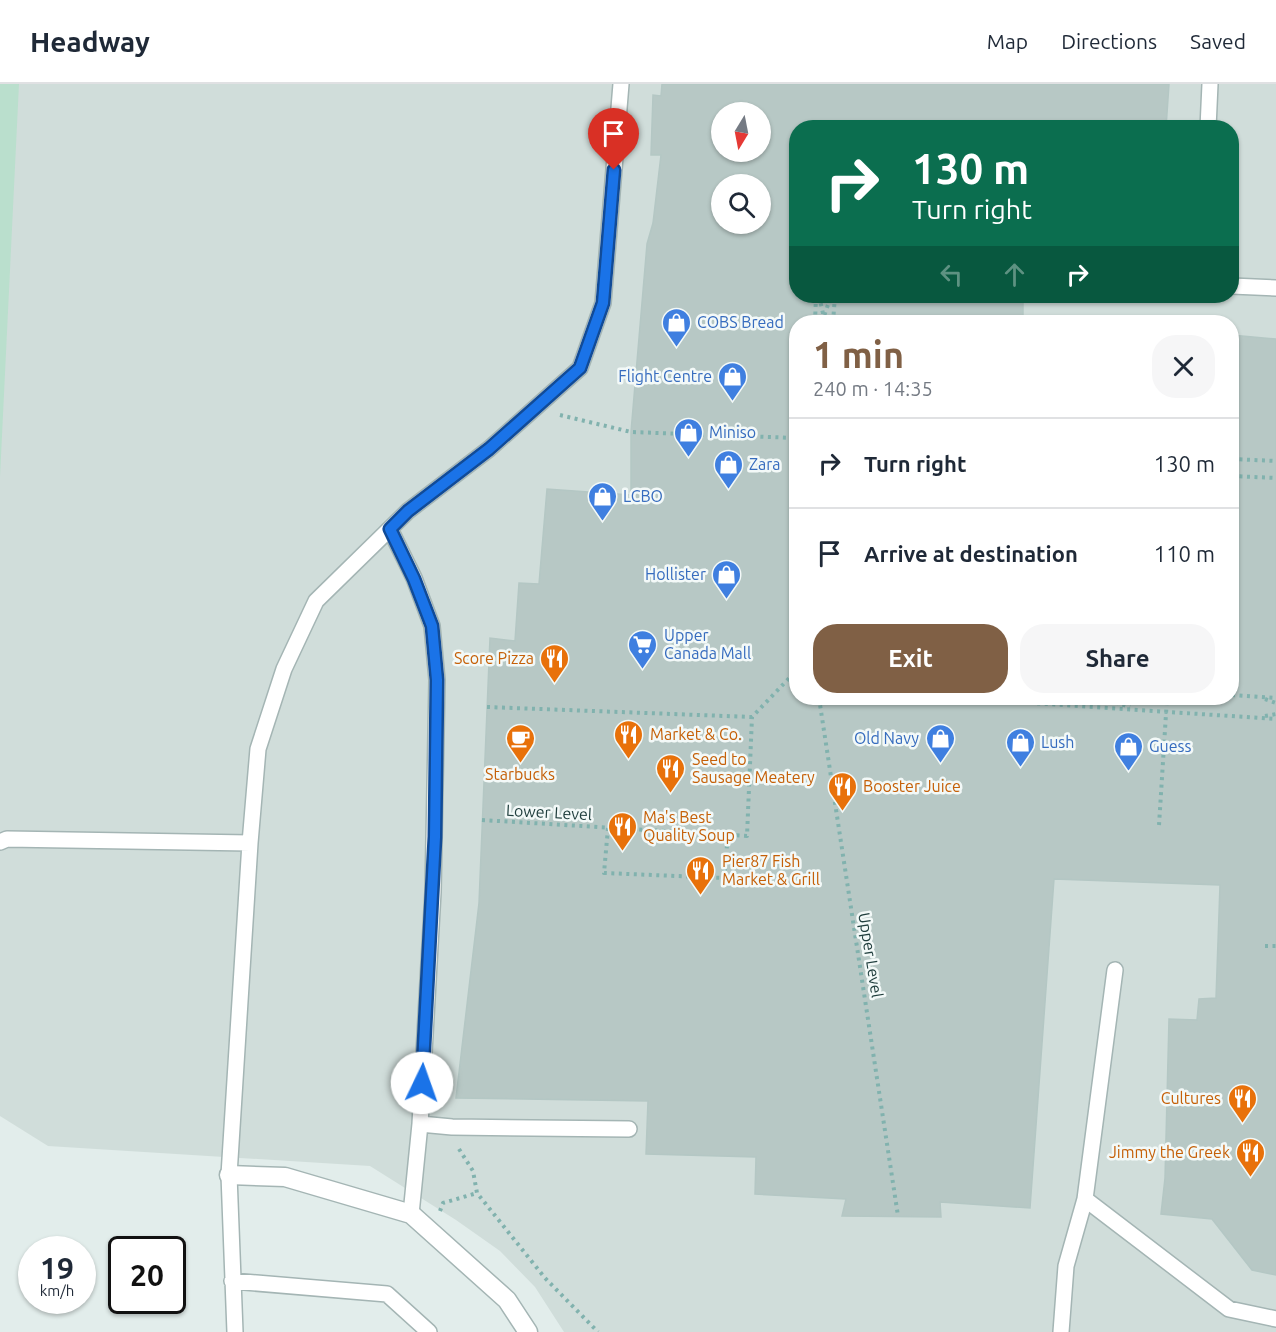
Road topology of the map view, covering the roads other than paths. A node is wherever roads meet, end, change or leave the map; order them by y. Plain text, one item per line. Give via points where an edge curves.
1 (621, 84) edge
2 (1210, 84) edge
3 (1208, 120) edge
4 (1239, 286) edge
5 (1276, 288) edge
6 (390, 529) junction
7 (2, 838) edge
8 (250, 843) junction
9 (1115, 970) dead end
10 (420, 1124) junction
11 (629, 1129) dead end
12 (229, 1175) junction
13 (1085, 1199) junction
14 (411, 1214) junction
15 (232, 1281) junction
16 (1276, 1319) edge
17 (235, 1332) edge
18 (429, 1332) edge
19 (528, 1332) edge
20 (1061, 1332) edge

1 - 6 lane via 603,303 580,368
2 - 3 lane
4 - 5 lane
6 - 8 lane via 316,601 284,669 258,749
6 - 10 lane via 432,626 437,680 435,830
7 - 8 lane
8 - 12 lane
9 - 13 lane
10 - 11 lane
10 - 14 lane
12 - 14 street via 285,1177
12 - 15 lane
13 - 16 lane via 1229,1309
13 - 20 lane via 1066,1266
14 - 19 street via 507,1300
15 - 17 lane
15 - 18 lane via 387,1294

